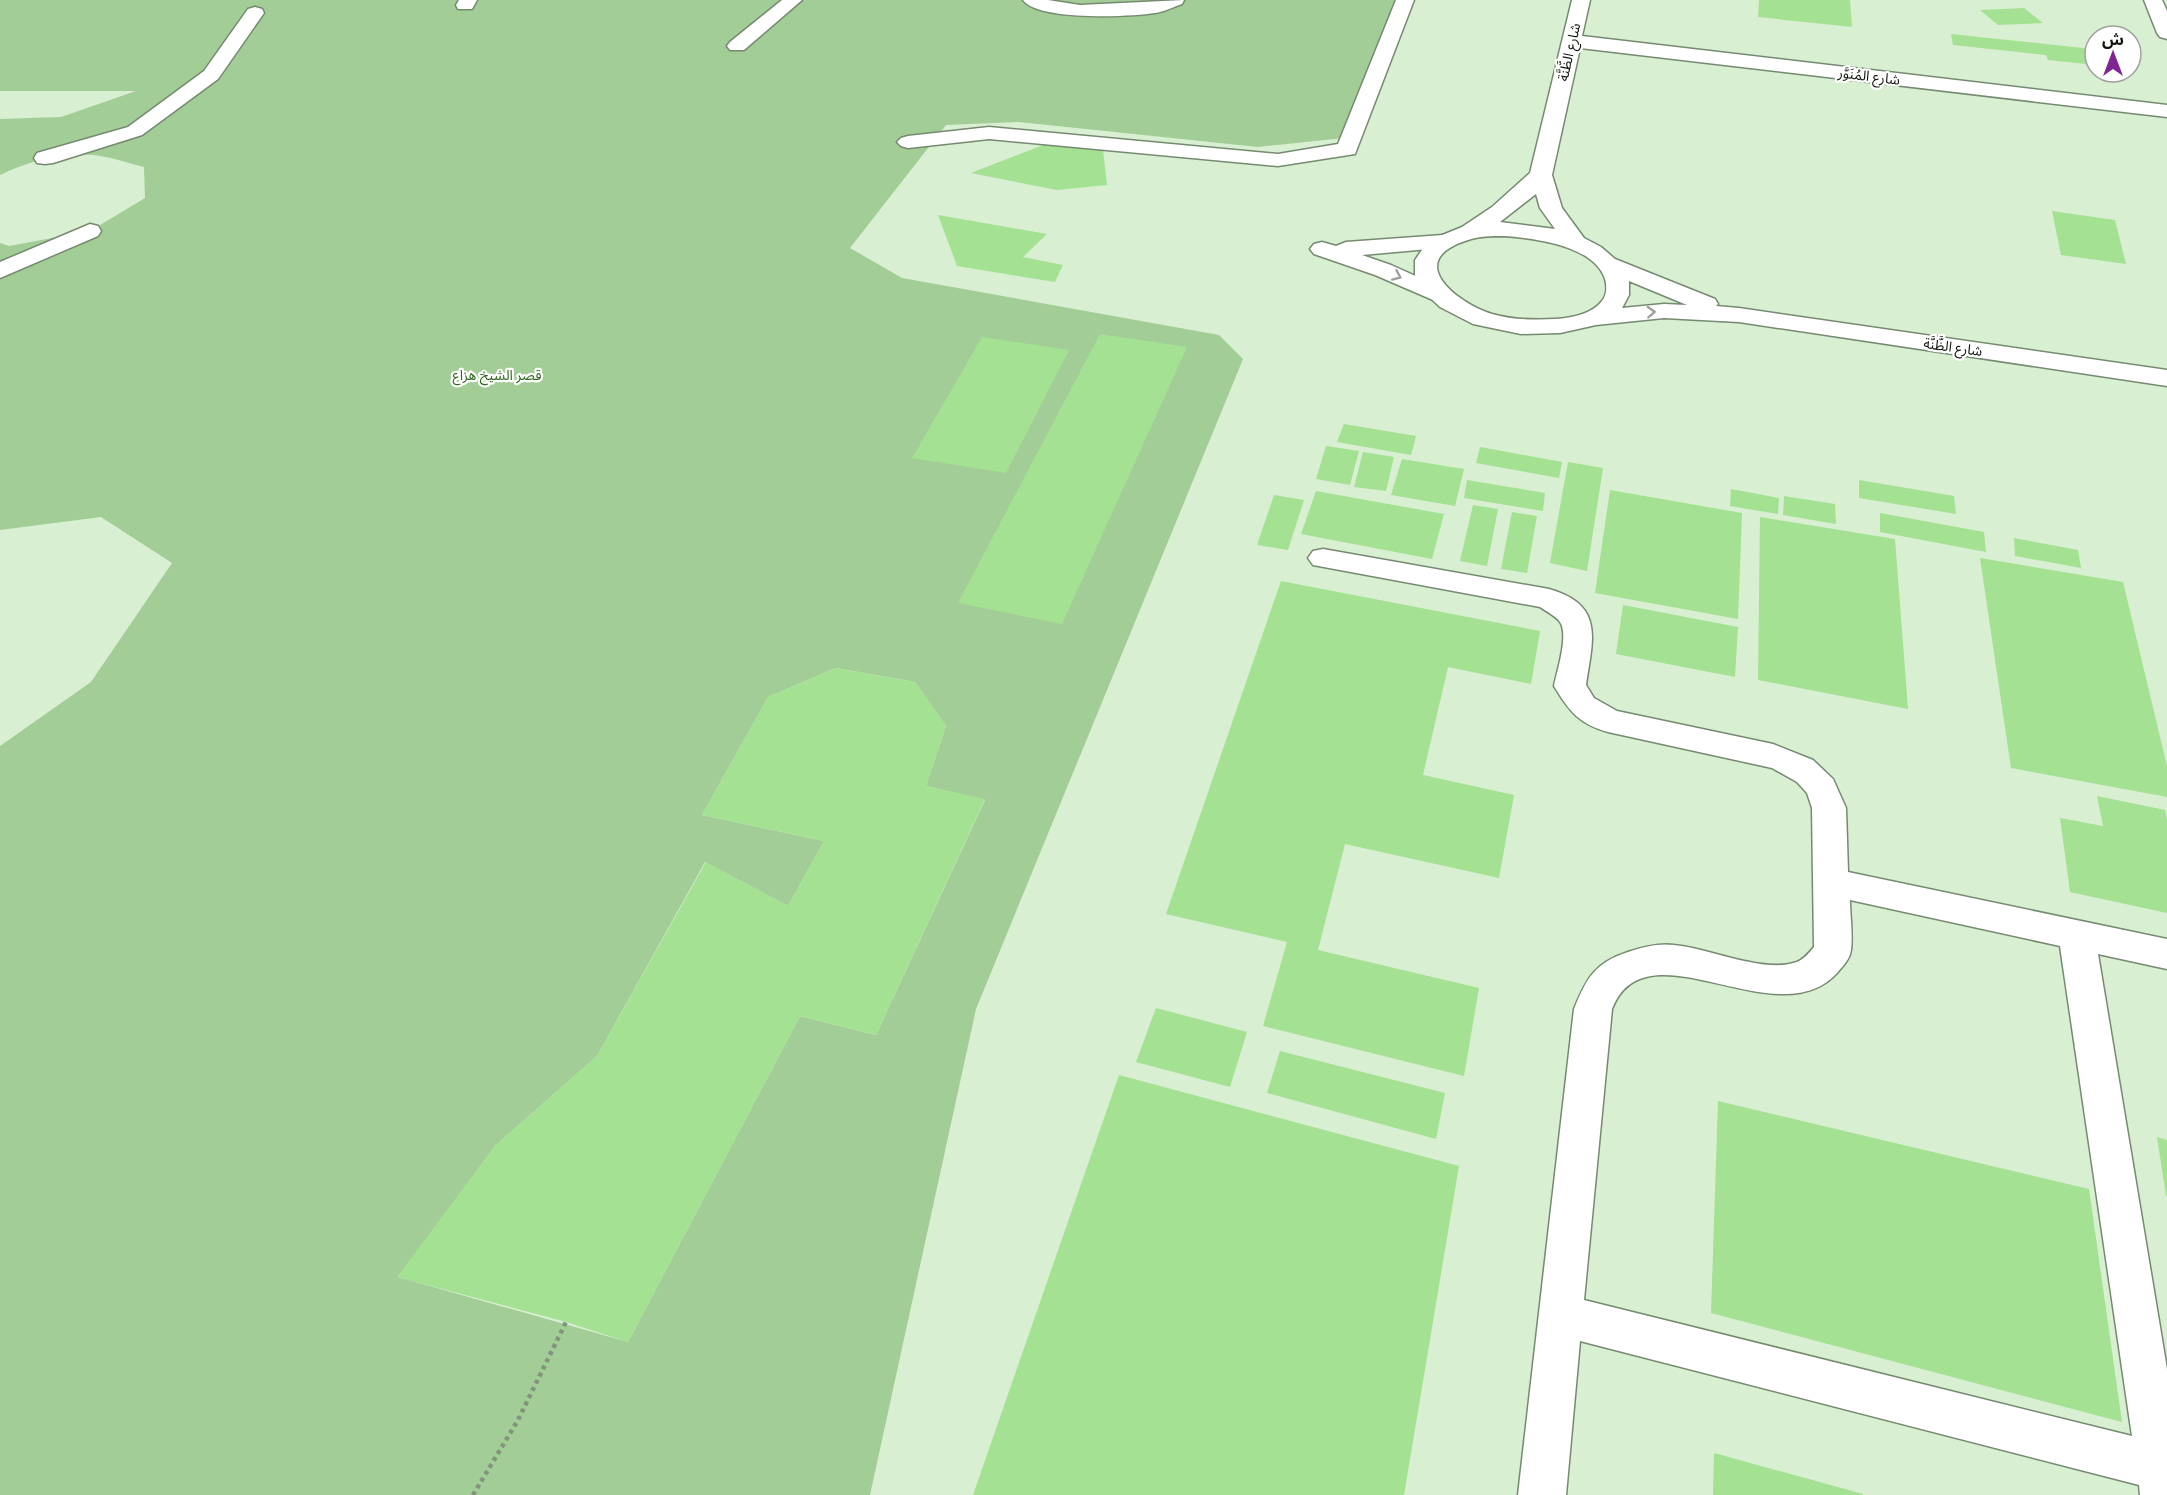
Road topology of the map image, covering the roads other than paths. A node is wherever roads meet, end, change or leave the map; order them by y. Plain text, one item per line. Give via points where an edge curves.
1 (793, 0) edge
2 (1032, 0) edge
3 (1174, 0) edge
4 (1405, 0) edge
5 (1581, 0) edge
6 (2153, 0) edge
7 (255, 13) dead end
8 (2167, 33) edge
9 (1572, 41) junction
10 (737, 46) dead end
11 (2167, 111) edge
12 (908, 142) dead end
13 (45, 158) dead end
14 (1541, 175) junction
15 (90, 231) dead end
16 (1452, 239) junction
17 (1576, 243) junction
18 (1608, 264) junction
19 (0, 271) edge
20 (1440, 296) junction
21 (1739, 315) junction
22 (1593, 318) junction
23 (2167, 378) edge
24 (1323, 558) dead end
25 (1832, 882) junction
26 (2077, 934) junction
27 (2167, 954) edge
28 (1561, 1315) junction
29 (2162, 1481) edge
30 (1542, 1495) edge

1 - 10 street
2 - 3 street via 1080,11 1154,8
4 - 12 street via 1347,149 1278,160 989,133
5 - 9 street, شارع الظَّنَّة
6 - 8 street
7 - 13 street via 212,75 135,131
9 - 11 street, شارع المُنَوَّر
9 - 14 street, شارع الظَّنَّة
14 - 16 street via 1508,207
14 - 17 street, شارع الظَّنَّة via 1551,208
15 - 19 street
16 - 17 street via 1481,230 1513,229 1554,235
16 - 20 street via 1430,253 1425,267 1428,282
16 -> 20 street, شارع الظَّنَّة via 1383,248 1322,249 1383,270
17 - 18 street, شارع الظَّنَّة
18 - 21 street, شارع الظَّنَّة
18 - 22 street via 1618,278 1618,293 1610,307
20 - 22 street, شارع الظَّنَّة via 1459,309 1512,326 1551,327
22 -> 21 street, شارع الظَّنَّة via 1664,311
21 - 23 street, شارع الظَّنَّة
24 - 25 street via 1550,599 1561,605 1571,613 1579,631 1570,686 1594,715 1773,756 1813,776 1826,792 1829,808
25 - 26 street
25 - 28 street via 1833,952 1813,973 1778,981 1676,960 1646,960 1620,970 1603,986 1593,1009
26 - 27 street
26 - 29 street
28 - 29 street
28 - 30 street

